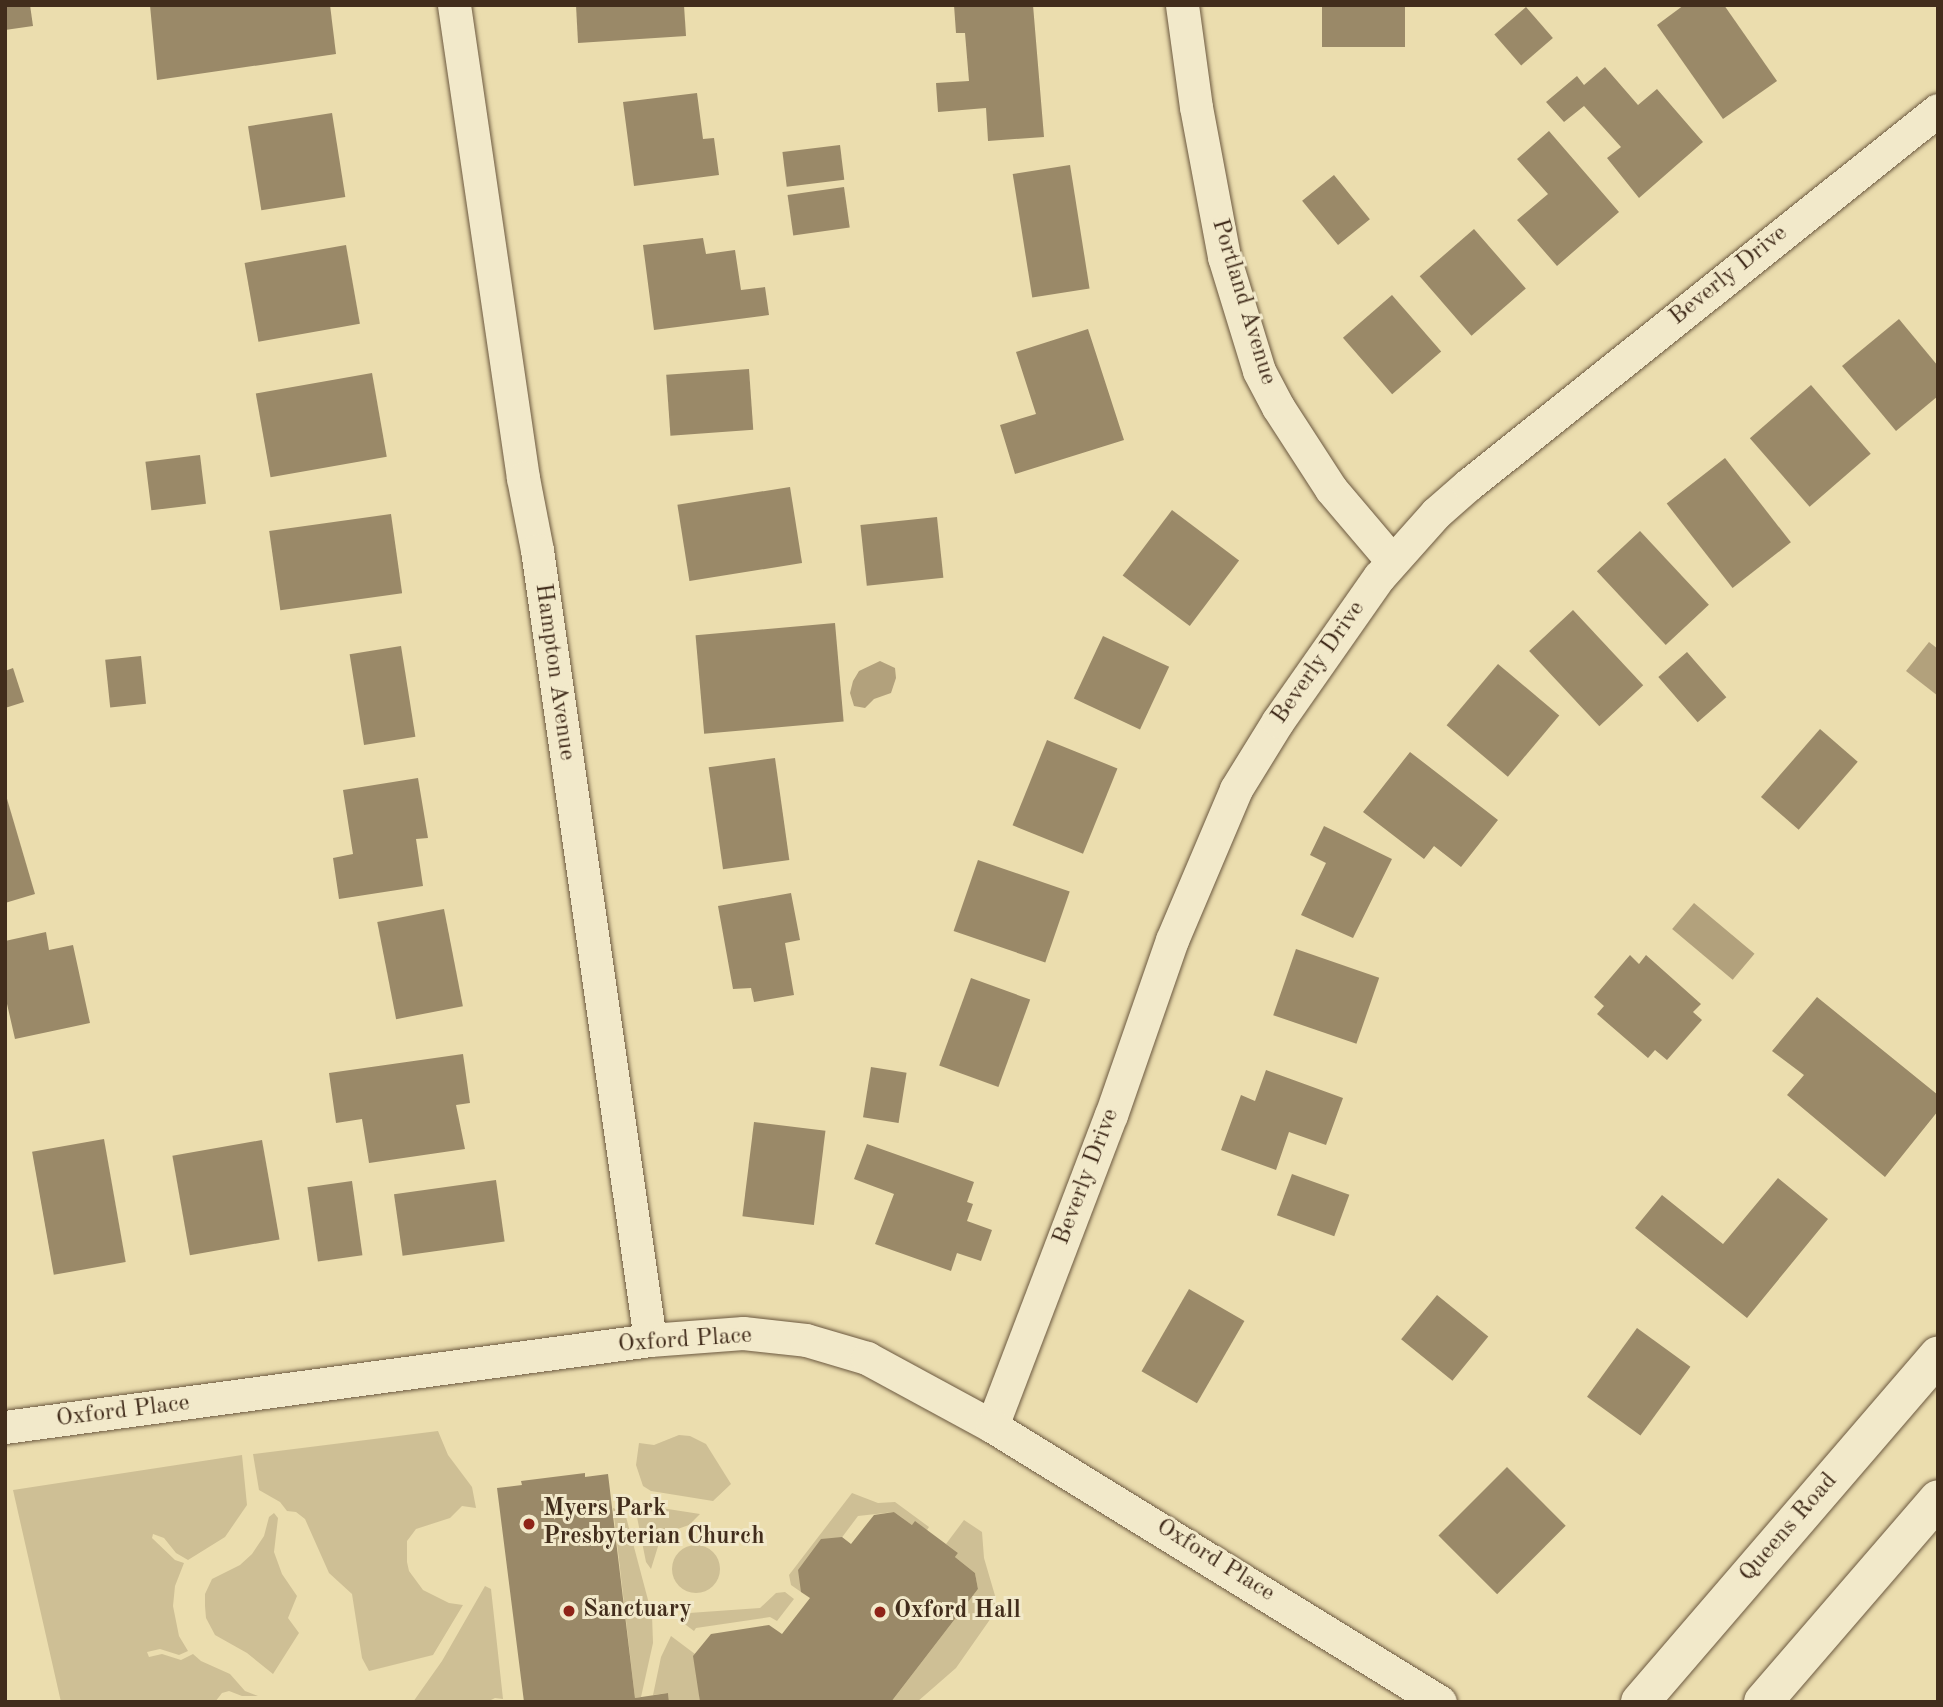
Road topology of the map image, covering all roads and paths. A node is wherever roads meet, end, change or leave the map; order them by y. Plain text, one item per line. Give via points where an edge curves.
1 (454, 5) edge
2 (1181, 5) edge
3 (1938, 110) edge
4 (1392, 561) junction
5 (650, 1340) junction
6 (1938, 1355) edge
7 (992, 1426) junction
8 (5, 1427) edge
9 (1938, 1499) edge
10 (1440, 1702) edge
11 (1640, 1702) edge
12 (1763, 1702) edge

1 - 5 street, Hampton Avenue
2 - 4 street, Portland Avenue via 1222,244 1259,371 1331,489
3 - 4 street, Beverly Drive via 1468,485
4 - 7 street, Beverly Drive via 1278,721 1236,789 1172,940 1111,1115
5 - 7 street, Oxford Place via 743,1333 806,1340 867,1359
5 - 8 street, Oxford Place
6 - 11 street, Queens Road
7 - 10 street, Oxford Place
9 - 12 street

